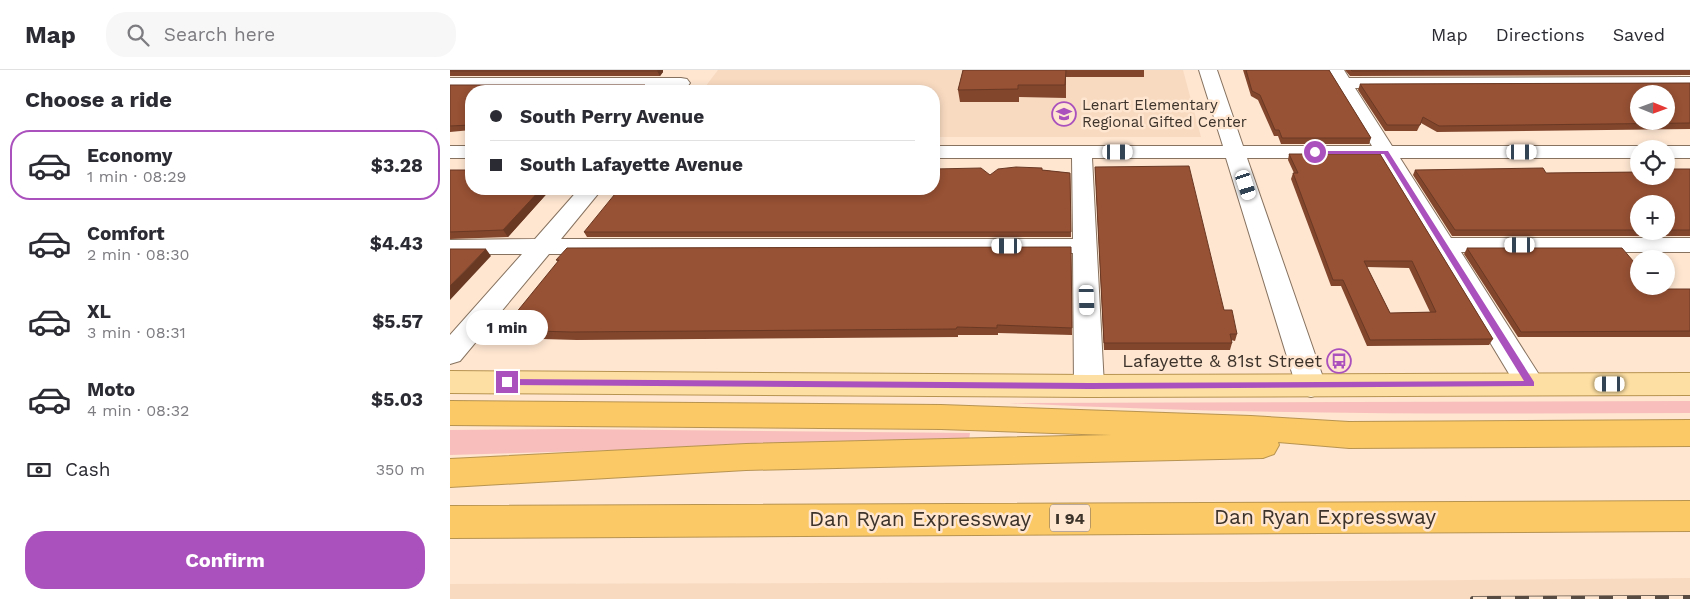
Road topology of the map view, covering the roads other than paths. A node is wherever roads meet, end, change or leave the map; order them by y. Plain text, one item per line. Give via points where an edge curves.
1 (1208, 70) edge
2 (1339, 77) edge
3 (682, 81) edge
4 (1690, 82) edge
5 (450, 83) edge
6 (450, 152) edge
7 (465, 152) edge
8 (940, 152) edge
9 (1082, 152) junction
10 (1236, 152) junction
11 (1386, 152) junction
12 (1630, 152) edge
13 (1675, 152) edge
14 (1690, 152) edge
15 (586, 195) edge
16 (1444, 245) junction
17 (1690, 245) edge
18 (1085, 246) junction
19 (450, 247) edge
20 (542, 247) junction
21 (450, 354) edge
22 (450, 382) edge
23 (1530, 384) junction
24 (1690, 384) edge
25 (1090, 386) junction
26 (1311, 386) junction
27 (450, 413) edge
28 (1690, 433) edge
29 (1348, 436) junction
30 (450, 473) edge
31 (1690, 516) edge
32 (450, 522) edge

1 - 10 street
2 - 4 street
2 - 11 street
3 - 5 street
6 - 7 street
8 - 9 street
9 - 10 street
9 - 18 street
10 - 11 street
10 - 26 street
11 - 12 street
11 - 16 street
13 - 14 street
15 - 20 street
16 - 17 street
16 - 23 street
18 - 20 street
18 - 25 street
19 - 20 street
20 - 21 street
22 - 25 main road
23 - 24 main road
23 - 26 main road
25 - 26 main road
27 - 29 highway via 941,417 1251,428
28 - 29 highway
29 - 30 highway via 1254,446 746,458
31 - 32 highway, Dan Ryan Expressway / I 94

